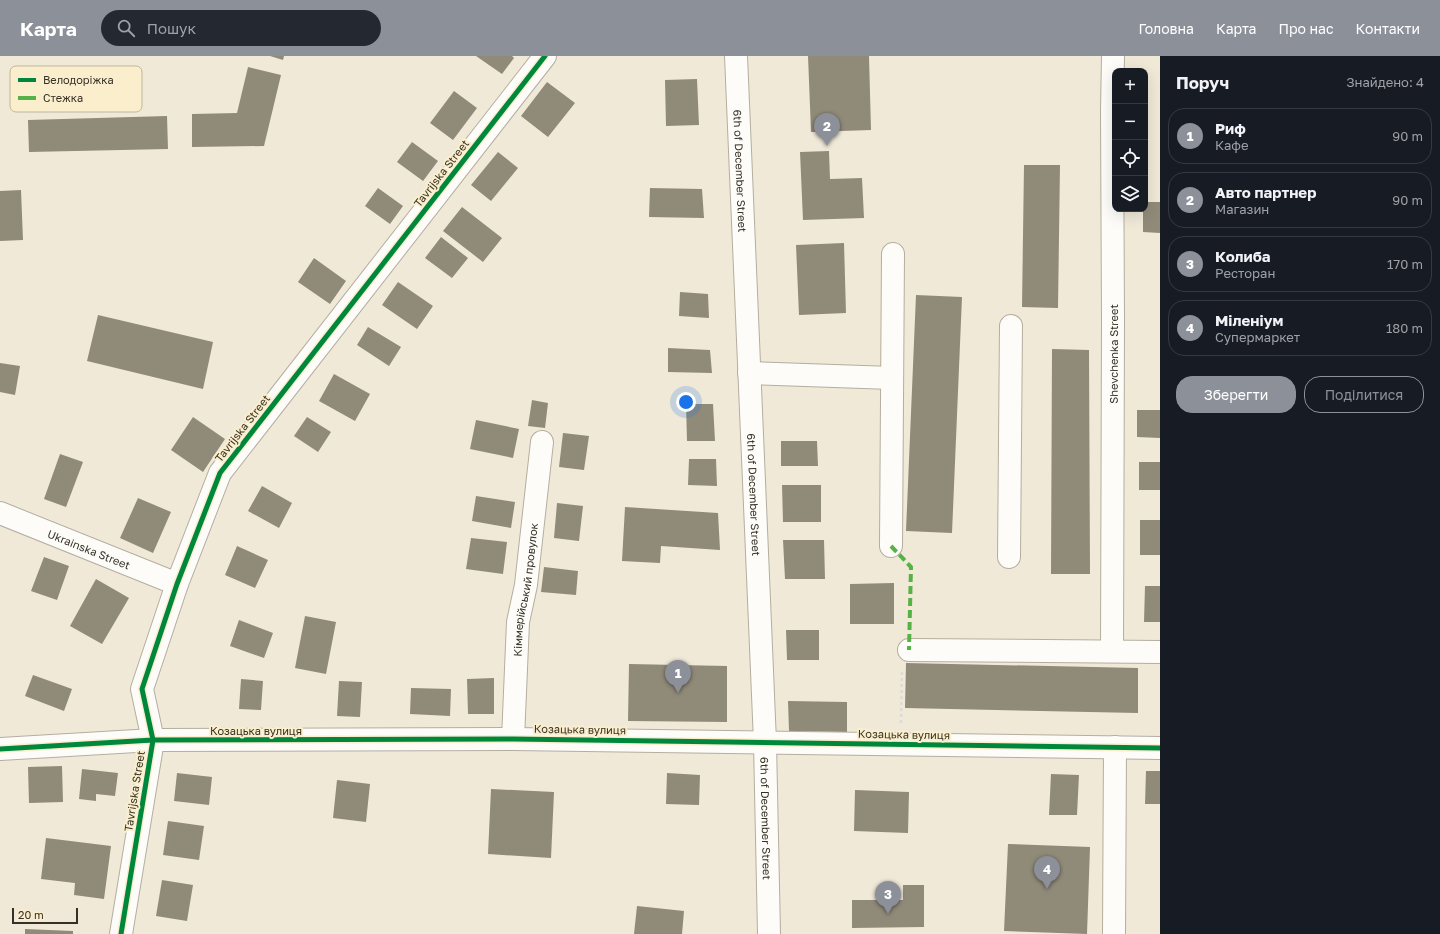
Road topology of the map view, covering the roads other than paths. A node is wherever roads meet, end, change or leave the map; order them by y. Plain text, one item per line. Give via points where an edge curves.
1 (545, 56) edge
2 (736, 56) edge
3 (1116, 64) edge
4 (893, 254) dead end
5 (1012, 326) dead end
6 (750, 373) junction
7 (892, 378) junction
8 (542, 442) dead end
9 (0, 513) edge
10 (891, 546) dead end
11 (1009, 557) dead end
12 (177, 584) junction
13 (909, 650) road end
14 (1112, 651) junction
15 (1160, 652) edge
16 (513, 739) junction
17 (153, 740) junction
18 (765, 742) junction
19 (1115, 747) junction
20 (1160, 748) edge
21 (0, 749) edge
22 (121, 934) edge
23 (769, 934) edge
24 (1114, 934) edge

1 - 12 street, Tavrijska Street via 220,473
2 - 6 street, 6th of December Street
3 - 14 street, Shevchenka Street via 1112,112
4 - 7 street
5 - 11 street
6 - 7 street
6 - 18 street, 6th of December Street
7 - 10 street
8 - 16 street, Кіммерійський провулок via 526,585 518,622
9 - 12 street, Ukrainska Street
12 - 17 street, Tavrijska Street via 142,689
13 - 14 street
14 - 15 street
16 - 17 street, Козацька вулиця
16 - 18 street, Козацька вулиця
17 - 21 street, Козацька вулиця
17 - 22 street, Tavrijska Street
18 - 19 street, Козацька вулиця
18 - 23 street, 6th of December Street
19 - 20 street, Козацька вулиця
19 - 24 street

